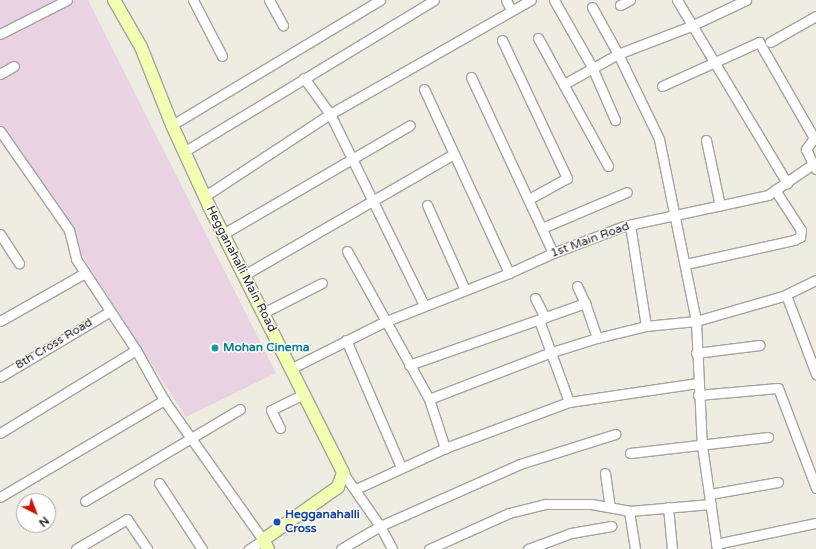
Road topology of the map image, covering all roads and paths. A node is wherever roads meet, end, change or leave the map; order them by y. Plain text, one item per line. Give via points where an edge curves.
1 (67, 0) edge
2 (114, 0) edge
3 (194, 0) edge
4 (269, 0) edge
5 (380, 0) edge
6 (434, 0) edge
7 (506, 0) edge
8 (531, 0) edge
9 (554, 0) edge
10 (630, 0) edge
11 (677, 0) edge
12 (746, 0) edge
13 (620, 5) dead end
14 (592, 7) dead end
15 (511, 10) junction
16 (816, 16) edge
17 (282, 25) dead end
18 (691, 26) junction
19 (0, 34) edge
20 (538, 38) dead end
21 (502, 40) dead end
22 (770, 42) dead end
23 (618, 54) junction
24 (222, 56) dead end
25 (713, 62) junction
26 (14, 66) dead end
27 (592, 67) junction
28 (0, 74) edge
29 (471, 77) dead end
30 (304, 78) junction
31 (564, 84) junction
32 (662, 86) dead end
33 (424, 89) dead end
34 (330, 114) junction
35 (615, 120) dead end
36 (172, 125) junction
37 (410, 125) dead end
38 (0, 131) edge
39 (706, 140) dead end
40 (185, 151) junction
41 (454, 154) junction
42 (351, 160) junction
43 (608, 166) dead end
44 (815, 166) edge
45 (787, 183) junction
46 (775, 190) junction
47 (627, 192) dead end
48 (205, 196) junction
49 (529, 199) junction
50 (374, 200) junction
51 (427, 205) dead end
52 (720, 206) junction
53 (676, 216) junction
54 (630, 225) junction
55 (542, 228) junction
56 (0, 234) edge
57 (223, 234) junction
58 (347, 251) dead end
59 (553, 253) junction
60 (20, 263) dead end
61 (686, 264) junction
62 (84, 273) junction
63 (509, 273) junction
64 (244, 275) junction
65 (816, 280) edge
66 (322, 283) dead end
67 (577, 286) dead end
68 (465, 290) junction
69 (786, 295) junction
70 (535, 298) dead end
71 (585, 303) junction
72 (424, 305) junction
73 (109, 312) junction
74 (263, 313) junction
75 (542, 319) junction
76 (0, 321) edge
77 (696, 321) junction
78 (384, 322) junction
79 (646, 326) junction
80 (597, 338) junction
81 (346, 340) junction
82 (759, 346) dead end
83 (136, 350) junction
84 (549, 353) junction
85 (696, 353) junction
86 (409, 365) junction
87 (292, 368) junction
88 (816, 374) edge
89 (0, 377) edge
90 (698, 383) junction
91 (304, 394) junction
92 (698, 395) junction
93 (429, 399) junction
94 (164, 400) junction
95 (569, 402) junction
96 (240, 409) dead end
97 (280, 428) dead end
98 (0, 433) edge
99 (615, 434) dead end
100 (768, 437) dead end
101 (192, 438) junction
102 (702, 446) junction
103 (445, 448) junction
104 (630, 453) dead end
105 (400, 467) junction
106 (343, 473) junction
107 (605, 473) dead end
108 (778, 482) dead end
109 (159, 483) dead end
110 (816, 488) edge
111 (356, 489) junction
112 (710, 494) junction
113 (0, 497) edge
114 (85, 501) dead end
115 (711, 504) junction
116 (610, 507) junction
117 (668, 507) junction
118 (630, 511) junction
119 (816, 524) edge
120 (380, 526) junction
121 (611, 526) dead end
122 (266, 545) edge
123 (717, 547) edge
124 (76, 549) edge
125 (147, 549) edge
126 (202, 549) edge
127 (249, 549) edge
128 (341, 549) edge
129 (392, 549) edge
130 (429, 549) edge
131 (528, 549) edge
132 (635, 549) edge
133 (672, 549) edge

1 - 19 street
2 - 36 main road, Hegganahalli Main Road via 141,47
3 - 24 street
4 - 17 street
5 - 36 street
6 - 30 street
7 - 15 street
8 - 15 street
9 - 27 street
10 - 13 street
11 - 18 street
12 - 18 street
14 - 23 street
15 - 34 street
16 - 22 street
18 - 23 street
18 - 25 street
20 - 31 street
21 - 49 street via 567,178
23 - 27 street
23 - 53 street via 659,140
25 - 32 street
25 - 44 street via 759,42 814,138 806,149
25 - 45 street
26 - 28 street
27 - 31 street
27 - 35 street
29 - 49 street
30 - 34 street
30 - 40 street
31 - 43 street
33 - 41 street
34 - 42 street
34 - 48 street
36 - 40 main road, Hegganahalli Main Road
37 - 42 street
38 - 62 street via 69,230 76,259
39 - 52 street
40 - 48 main road, Hegganahalli Main Road
41 - 50 street
41 - 63 street
42 - 50 street
42 - 57 street
44 - 45 street, 1st Main Road
45 - 46 street, 1st Main Road
46 - 52 street, 1st Main Road via 768,195
46 - 61 street via 801,230 800,237
47 - 55 street
48 - 57 main road, Hegganahalli Main Road
49 - 55 street
50 - 64 street
50 - 72 street
51 - 68 street
52 - 53 street, 1st Main Road
53 - 54 street, 1st Main Road
53 - 61 street
54 - 59 street, 1st Main Road
54 - 79 street
55 - 59 street
56 - 60 street
57 - 64 main road, Hegganahalli Main Road
58 - 78 street
59 - 63 street, 1st Main Road
61 - 77 street
62 - 73 street
62 - 76 street
63 - 68 street, 1st Main Road
64 - 74 main road, Hegganahalli Main Road
65 - 69 street
66 - 74 street
67 - 71 street
68 - 72 street, 1st Main Road
69 - 77 street
69 - 88 street
70 - 75 street
71 - 75 street
71 - 80 street
72 - 78 street, 1st Main Road
73 - 83 street
73 - 89 street, 8th Cross Road
74 - 87 main road, Hegganahalli Main Road
75 - 84 street
75 - 86 street
77 - 79 street
77 - 85 street
78 - 81 street, 1st Main Road
78 - 86 street
79 - 80 street
80 - 84 street
81 - 87 street, 1st Main Road
81 - 105 street
82 - 85 street
83 - 94 street
83 - 98 street
84 - 93 street
84 - 95 street
85 - 90 street
86 - 93 street
87 - 91 main road, Hegganahalli Main Road
90 - 92 street
90 - 95 street
91 - 97 street via 271,410
91 - 106 main road, Hegganahalli Main Road
92 - 102 street
92 - 110 street via 778,388
93 - 103 street
94 - 101 street
94 - 113 street
95 - 103 street
96 - 101 street
99 - 120 street via 520,464
100 - 102 street
101 - 114 street
101 - 122 street
102 - 104 street
102 - 112 street
103 - 105 street
105 - 111 street
106 - 111 street
106 - 122 main road via 338,487
107 - 116 street
108 - 112 street
109 - 126 street
111 - 120 street
112 - 115 street
115 - 117 street
115 - 123 street
116 - 118 street
116 - 130 street via 591,504 546,504 510,513
117 - 118 street
117 - 133 street
118 - 132 street
119 - 123 street
120 - 128 street
120 - 129 street
121 - 131 street via 571,533
122 - 127 street
124 - 125 street via 127,519

